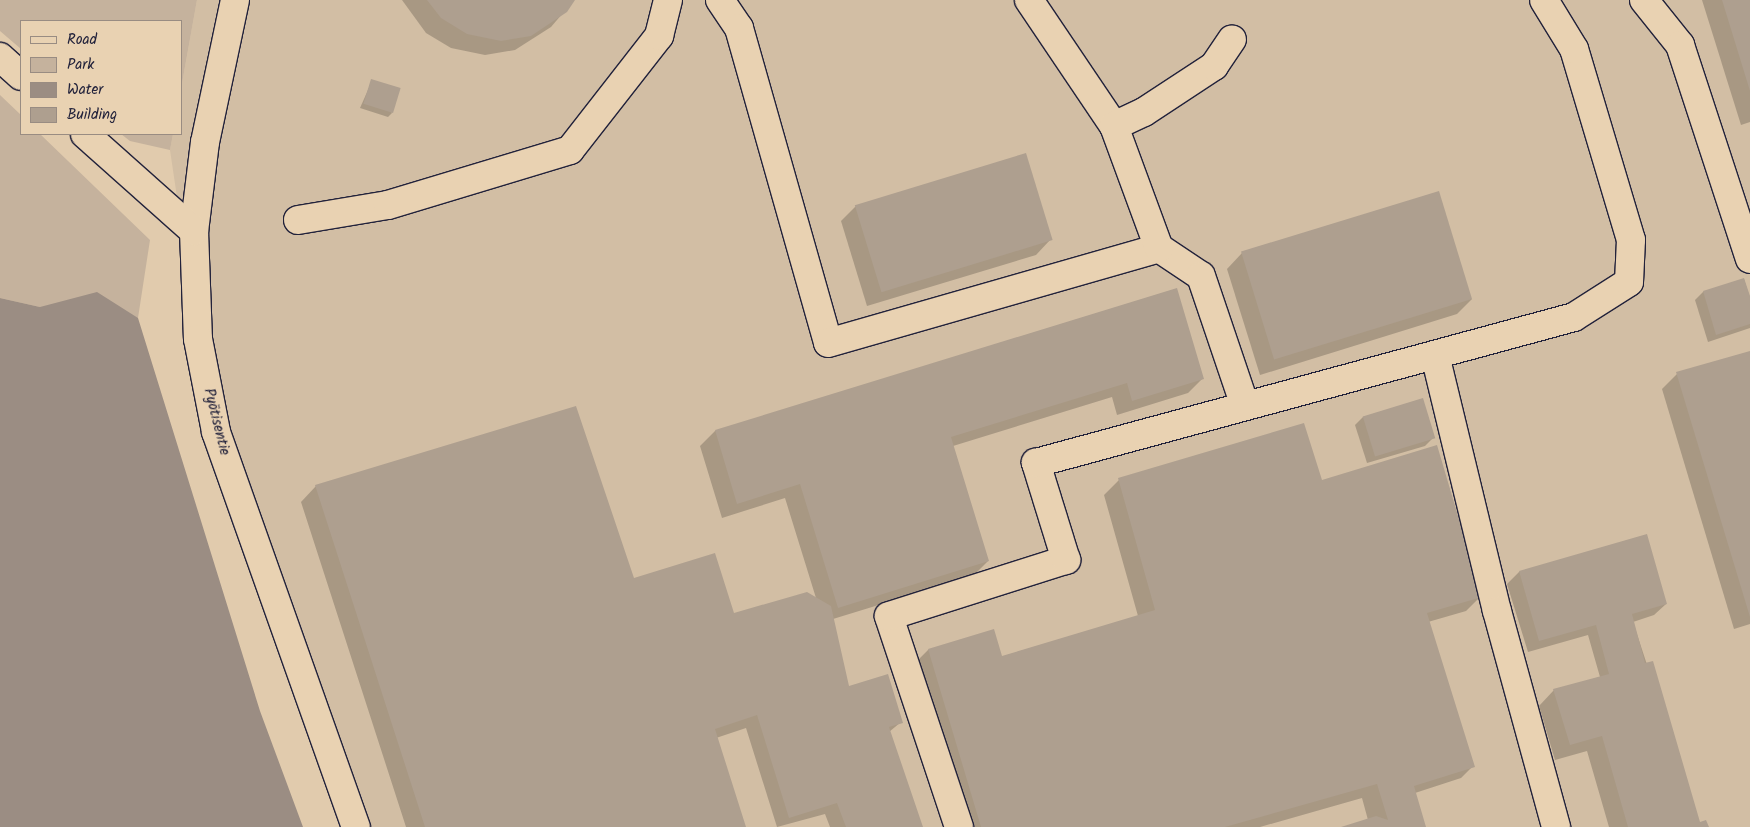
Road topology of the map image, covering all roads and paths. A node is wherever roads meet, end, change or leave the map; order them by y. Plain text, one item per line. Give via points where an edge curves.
1 (235, 0) edge
2 (668, 0) edge
3 (720, 0) edge
4 (1029, 0) edge
5 (1544, 0) edge
6 (1644, 0) edge
7 (1667, 0) edge
8 (1232, 39) dead end
9 (1680, 45) junction
10 (0, 57) edge
11 (20, 75) edge
12 (1114, 126) junction
13 (86, 135) edge
14 (1742, 205) edge
15 (298, 220) dead end
16 (194, 231) junction
17 (1159, 248) junction
18 (1750, 259) edge
19 (1435, 355) junction
20 (1245, 406) junction
21 (356, 827) edge
22 (959, 827) edge
23 (1556, 827) edge

1 - 16 street, Pyötisentie via 205,142
2 - 15 street via 659,36 570,150 388,204
3 - 17 street via 739,28 828,343
4 - 12 street
5 - 19 street via 1574,49 1631,240 1629,282 1574,317
6 - 9 street
7 - 9 street
8 - 12 street via 1214,66 1144,112
9 - 14 street
10 - 11 street
12 - 17 street
13 - 16 street
14 - 18 street
16 - 21 street, Pyötisentie via 198,339 216,432
17 - 20 street via 1201,276
19 - 20 street
19 - 23 street via 1496,611
20 - 22 street via 1036,464 1066,560 888,616

